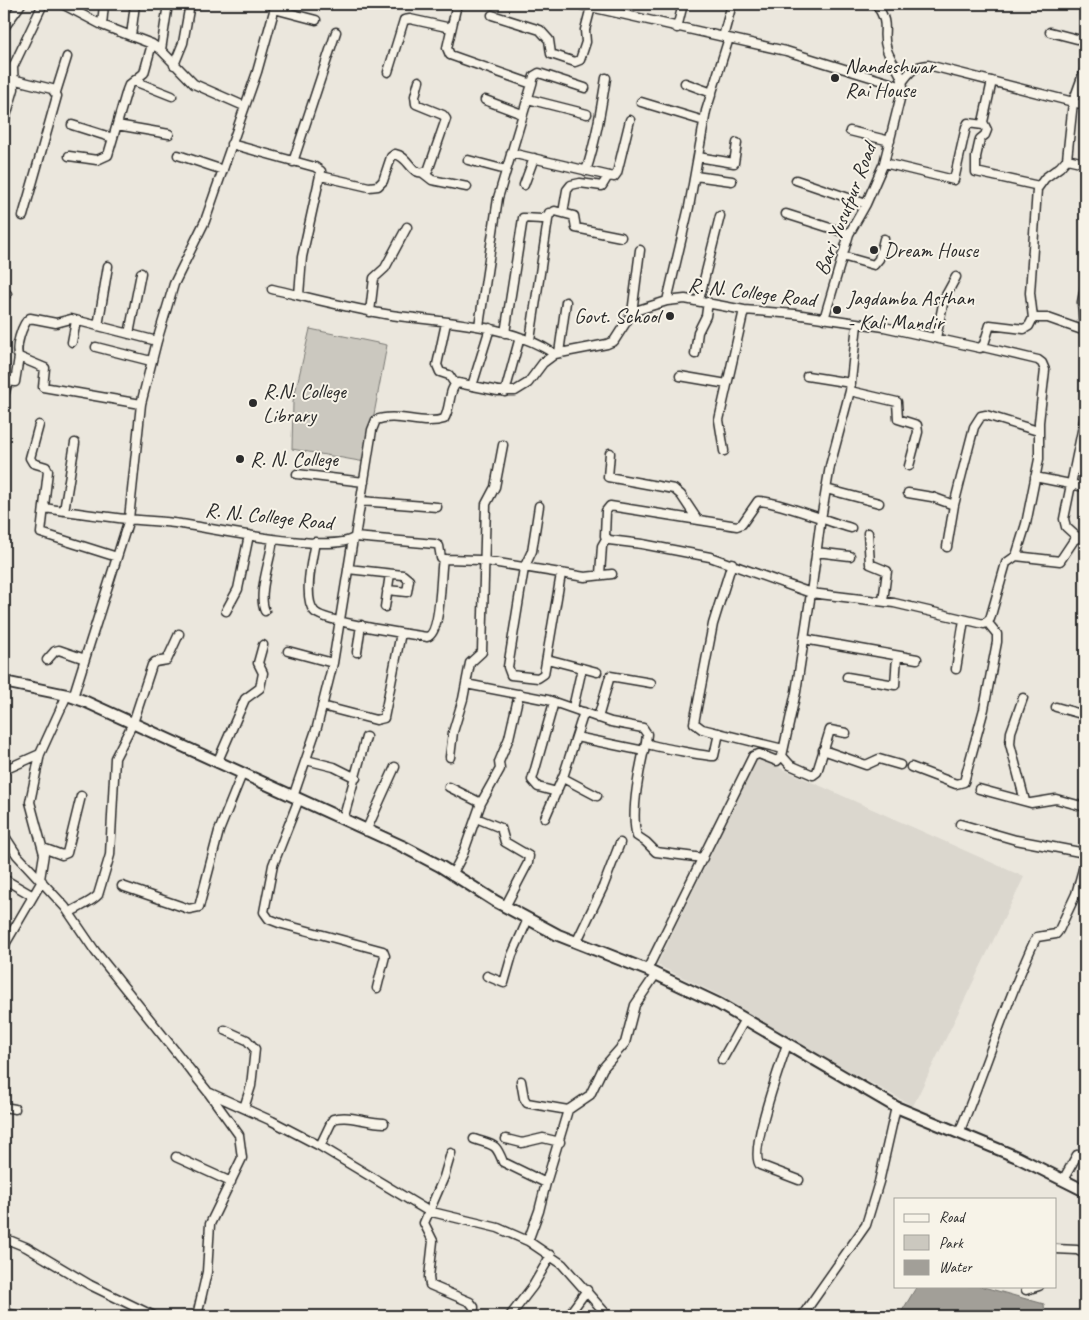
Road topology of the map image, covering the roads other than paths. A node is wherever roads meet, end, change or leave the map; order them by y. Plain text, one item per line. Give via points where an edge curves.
1 (21, 4) edge
2 (43, 4) edge
3 (62, 4) edge
4 (104, 4) edge
5 (135, 4) edge
6 (168, 4) edge
7 (190, 4) edge
8 (457, 4) edge
9 (577, 4) edge
10 (683, 4) edge
11 (732, 4) edge
12 (876, 4) edge
13 (275, 6) edge
14 (591, 7) junction
15 (492, 15) dead end
16 (316, 20) dead end
17 (102, 25) junction
18 (4, 28) edge
19 (451, 28) junction
20 (677, 28) junction
21 (336, 32) dead end
22 (1050, 32) dead end
23 (130, 36) junction
24 (726, 38) junction
25 (1085, 40) edge
26 (152, 44) junction
27 (161, 50) junction
28 (68, 57) dead end
29 (174, 65) junction
30 (1085, 69) edge
31 (388, 72) dead end
32 (606, 78) dead end
33 (12, 79) junction
34 (134, 81) junction
35 (419, 82) dead end
36 (992, 82) junction
37 (686, 83) dead end
38 (532, 84) junction
39 (903, 84) junction
40 (585, 88) dead end
41 (56, 92) junction
42 (712, 93) junction
43 (172, 96) dead end
44 (528, 99) junction
45 (485, 100) dead end
46 (641, 102) dead end
47 (1073, 102) junction
48 (1085, 105) edge
49 (244, 106) junction
50 (522, 114) junction
51 (587, 114) dead end
52 (630, 120) dead end
53 (704, 121) junction
54 (4, 123) edge
55 (72, 125) dead end
56 (117, 125) junction
57 (983, 125) junction
58 (850, 131) dead end
59 (169, 134) dead end
60 (113, 138) junction
61 (890, 141) junction
62 (737, 143) dead end
63 (232, 144) junction
64 (511, 153) junction
65 (178, 155) dead end
66 (69, 156) dead end
67 (960, 156) junction
68 (698, 157) junction
69 (534, 158) junction
70 (1067, 159) junction
71 (468, 160) dead end
72 (976, 160) junction
73 (292, 162) junction
74 (884, 163) junction
75 (1085, 163) edge
76 (223, 170) junction
77 (506, 170) junction
78 (586, 171) junction
79 (423, 173) junction
80 (321, 176) junction
81 (608, 176) junction
82 (695, 176) junction
83 (796, 180) dead end
84 (732, 181) dead end
85 (524, 185) dead end
86 (1038, 186) junction
87 (467, 188) dead end
88 (866, 204) junction
89 (549, 213) junction
90 (563, 213) junction
91 (786, 214) dead end
92 (23, 216) dead end
93 (720, 216) dead end
94 (407, 227) dead end
95 (849, 234) junction
96 (621, 236) dead end
97 (884, 239) dead end
98 (640, 250) dead end
99 (842, 256) junction
100 (108, 266) dead end
101 (141, 273) dead end
102 (956, 277) dead end
103 (1085, 288) edge
104 (272, 289) dead end
105 (299, 295) junction
106 (699, 300) junction
107 (667, 301) junction
108 (566, 302) dead end
109 (708, 302) junction
110 (744, 310) junction
111 (370, 312) junction
112 (632, 313) junction
113 (824, 318) junction
114 (1033, 318) junction
115 (76, 321) junction
116 (446, 323) junction
117 (857, 324) junction
118 (98, 326) junction
119 (479, 326) junction
120 (490, 328) junction
121 (1085, 330) edge
122 (505, 332) junction
123 (129, 334) junction
124 (520, 337) junction
125 (936, 338) junction
126 (530, 340) junction
127 (156, 341) junction
128 (72, 342) dead end
129 (96, 347) dead end
130 (983, 347) junction
131 (557, 353) junction
132 (695, 354) dead end
133 (20, 357) junction
134 (151, 360) junction
135 (680, 376) dead end
136 (807, 376) dead end
137 (6, 380) edge
138 (455, 384) junction
139 (727, 384) junction
140 (472, 386) junction
141 (851, 387) junction
142 (505, 392) junction
143 (4, 396) edge
144 (141, 404) junction
145 (1085, 416) edge
146 (39, 425) dead end
147 (1038, 431) junction
148 (75, 443) dead end
149 (504, 445) dead end
150 (724, 451) dead end
151 (610, 453) dead end
152 (909, 466) dead end
153 (297, 474) dead end
154 (1035, 477) junction
155 (364, 482) junction
156 (1070, 486) junction
157 (1085, 487) edge
158 (826, 489) junction
159 (908, 493) dead end
160 (361, 501) junction
161 (880, 504) dead end
162 (954, 505) junction
163 (539, 506) dead end
164 (437, 507) dead end
165 (44, 508) junction
166 (64, 511) junction
167 (696, 519) junction
168 (821, 519) junction
169 (129, 520) junction
170 (851, 528) dead end
171 (868, 532) dead end
172 (1085, 534) edge
173 (249, 535) junction
174 (1077, 537) junction
175 (354, 538) junction
176 (273, 539) junction
177 (606, 539) junction
178 (315, 542) junction
179 (947, 547) dead end
180 (816, 552) junction
181 (850, 556) dead end
182 (1016, 556) junction
183 (117, 557) junction
184 (443, 559) junction
185 (485, 560) junction
186 (732, 563) junction
187 (524, 568) junction
188 (348, 569) junction
189 (390, 574) junction
190 (561, 574) junction
191 (600, 574) junction
192 (612, 574) dead end
193 (387, 590) junction
194 (811, 593) junction
195 (883, 601) junction
196 (385, 607) dead end
197 (226, 611) dead end
198 (265, 611) dead end
199 (964, 620) junction
200 (341, 621) junction
201 (988, 623) junction
202 (361, 625) junction
203 (401, 633) junction
204 (179, 634) dead end
205 (804, 639) junction
206 (263, 645) dead end
207 (288, 651) dead end
208 (357, 652) dead end
209 (897, 656) junction
210 (85, 659) junction
211 (547, 659) junction
212 (917, 659) dead end
213 (47, 660) dead end
214 (333, 663) junction
215 (582, 668) junction
216 (956, 669) dead end
217 (597, 672) dead end
218 (847, 677) dead end
219 (651, 683) dead end
220 (466, 684) junction
221 (5, 685) edge
222 (519, 694) junction
223 (70, 696) junction
224 (1023, 698) dead end
225 (554, 702) junction
226 (322, 706) junction
227 (1056, 707) dead end
228 (573, 708) junction
229 (584, 712) junction
230 (1085, 715) edge
231 (598, 718) junction
232 (133, 722) junction
233 (719, 733) junction
234 (846, 733) dead end
235 (366, 737) dead end
236 (576, 738) junction
237 (646, 742) junction
238 (823, 750) junction
239 (644, 751) junction
240 (782, 752) junction
241 (40, 754) junction
242 (450, 757) dead end
243 (306, 760) junction
244 (217, 763) junction
245 (900, 765) dead end
246 (911, 767) dead end
247 (395, 768) dead end
248 (4, 770) edge
249 (242, 774) junction
250 (356, 778) junction
251 (562, 778) junction
252 (449, 787) dead end
253 (979, 789) dead end
254 (557, 792) junction
255 (81, 796) dead end
256 (597, 796) dead end
257 (296, 798) junction
258 (1025, 801) junction
259 (481, 803) junction
260 (1085, 808) edge
261 (476, 818) junction
262 (545, 818) dead end
263 (343, 820) junction
264 (960, 824) dead end
265 (366, 831) junction
266 (4, 835) edge
267 (620, 843) dead end
268 (43, 848) junction
269 (1085, 853) edge
270 (703, 858) junction
271 (1085, 862) edge
272 (452, 875) junction
273 (4, 879) edge
274 (41, 880) junction
275 (122, 886) dead end
276 (33, 896) junction
277 (505, 907) junction
278 (70, 913) junction
279 (528, 919) junction
280 (576, 943) junction
281 (4, 946) edge
282 (651, 972) junction
283 (486, 976) dead end
284 (377, 988) dead end
285 (745, 1019) junction
286 (225, 1030) dead end
287 (787, 1044) junction
288 (722, 1060) dead end
289 (521, 1081) dead end
290 (208, 1092) junction
291 (4, 1107) edge
292 (896, 1107) junction
293 (14, 1108) dead end
294 (244, 1108) junction
295 (568, 1110) junction
296 (384, 1122) dead end
297 (959, 1133) junction
298 (506, 1139) dead end
299 (474, 1140) dead end
300 (560, 1142) junction
301 (320, 1146) junction
302 (451, 1153) dead end
303 (1085, 1154) edge
304 (176, 1157) dead end
305 (799, 1180) dead end
306 (1063, 1180) junction
307 (232, 1182) junction
308 (546, 1183) junction
309 (1085, 1191) edge
310 (428, 1211) junction
311 (4, 1238) edge
312 (528, 1241) junction
313 (1056, 1249) edge
314 (1085, 1254) edge
315 (551, 1255) junction
316 (1032, 1288) edge
317 (587, 1290) junction
318 (1026, 1290) dead end
319 (4, 1313) edge
320 (21, 1316) edge
321 (154, 1316) edge
322 (196, 1316) edge
323 (473, 1316) edge
324 (510, 1316) edge
325 (568, 1316) edge
326 (608, 1316) edge
327 (802, 1316) edge

1 - 18 street
2 - 33 street via 13,66
3 - 17 street
4 - 17 street
5 - 23 street
6 - 27 street
7 - 29 street
8 - 19 street
9 - 14 street
10 - 20 street
11 - 24 street
12 - 39 street via 885,19 887,51
13 - 16 street
13 - 49 street
14 - 15 street via 585,46 580,60 575,62 552,54 549,40 540,30
14 - 20 street
17 - 23 street
19 - 31 street via 404,20
19 - 38 street via 447,48 450,55
20 - 24 street
21 - 73 street
22 - 25 street
23 - 26 street
24 - 39 street
24 - 42 street
26 - 27 street
26 - 34 street via 144,73
27 - 29 street
28 - 41 street
29 - 49 street via 194,84
30 - 47 street
32 - 78 street via 595,144
33 - 41 street
33 - 54 street via 14,89
34 - 43 street
34 - 56 street via 127,90
35 - 79 street via 416,104 446,119 429,168
36 - 39 street via 928,66 913,69
36 - 47 street
36 - 57 street
37 - 42 street
38 - 40 street via 534,76 540,73
38 - 44 street
39 - 61 street, Bari Yusufpur Road
41 - 92 street
42 - 53 street
44 - 50 street
44 - 51 street
45 - 50 street
46 - 53 street
47 - 48 street
47 - 70 street
49 - 63 street
50 - 64 street
52 - 81 street via 616,176
53 - 68 street
55 - 60 street
56 - 59 street
56 - 60 street
57 - 67 street via 968,123
57 - 72 street via 986,135 979,142
58 - 61 street
60 - 66 street via 104,159
61 - 74 street, Bari Yusufpur Road
62 - 68 street via 734,163
63 - 73 street
63 - 76 street
64 - 69 street
64 - 77 street
65 - 76 street
67 - 72 street
67 - 74 street via 954,180 949,181
68 - 82 street
69 - 78 street
69 - 85 street
70 - 75 street
70 - 86 street
71 - 77 street
72 - 86 street via 979,173
73 - 80 street via 319,168
74 - 88 street, Bari Yusufpur Road
76 - 127 street via 205,221 174,284
77 - 119 street via 497,207
78 - 81 street
79 - 80 street via 412,169 403,156 395,154 384,181 378,186 369,187
79 - 87 street via 432,180
80 - 105 street via 302,257
81 - 90 street via 602,186 571,185
82 - 84 street
82 - 107 street
83 - 88 street
86 - 114 street via 1030,293
88 - 95 street, Bari Yusufpur Road
89 - 90 street
89 - 122 street via 542,219 522,220
89 - 126 street
90 - 96 street via 574,216 576,228
91 - 95 street
93 - 106 street
94 - 111 street via 388,263 374,278
95 - 99 street, Bari Yusufpur Road
97 - 99 street via 879,259 874,265
98 - 112 street
99 - 113 street, Bari Yusufpur Road
100 - 118 street
101 - 123 street
102 - 125 street via 944,298
103 - 121 street via 1082,302
104 - 105 street
105 - 111 street
106 - 107 street, R. N. College Road
106 - 109 street, R. N. College Road
107 - 112 street, R. N. College Road
108 - 131 street
109 - 110 street, R. N. College Road
109 - 132 street
110 - 113 street, R. N. College Road
110 - 139 street
111 - 116 street
112 - 131 street via 614,341
113 - 117 street, R. N. College Road
114 - 121 street via 1048,318
114 - 130 street via 1024,330 990,325
115 - 118 street
115 - 128 street
115 - 133 street via 68,318 56,323 27,319 17,350
116 - 119 street
116 - 138 street via 437,365 440,372 449,375
117 - 125 street, R. N. College Road
117 - 141 street
118 - 123 street
119 - 120 street
120 - 122 street
120 - 140 street
122 - 124 street
123 - 127 street
124 - 126 street
124 - 142 street
125 - 130 street, R. N. College Road
126 - 131 street
127 - 134 street
129 - 134 street
130 - 147 street, R. N. College Road via 1042,363 1045,370
131 - 142 street via 522,388
133 - 137 street via 15,382
133 - 144 street via 45,368 42,387
134 - 144 street
135 - 139 street
136 - 141 street
137 - 143 street
138 - 140 street
138 - 155 street, R. N. College Road via 444,419 376,420
139 - 150 street via 718,424
140 - 142 street
141 - 152 street via 897,402 898,419 917,425
141 - 158 street
144 - 169 street
145 - 156 street
146 - 165 street via 30,458 48,471
147 - 154 street
147 - 162 street via 982,416 973,430
148 - 166 street
149 - 185 street via 495,487 486,504
151 - 167 street via 608,477 674,489
153 - 155 street
154 - 156 street
154 - 182 street
155 - 160 street, R. N. College Road
156 - 157 street
156 - 174 street via 1064,522
158 - 161 street
158 - 168 street
159 - 162 street
160 - 164 street
160 - 175 street, R. N. College Road
162 - 179 street
163 - 187 street via 532,551
165 - 166 street, R. N. College Road
165 - 183 street via 41,529 44,536
166 - 169 street, R. N. College Road
167 - 168 street via 737,526 742,524 754,504 763,501
167 - 177 street via 610,506 606,511
168 - 170 street
168 - 180 street
169 - 173 street, R. N. College Road
169 - 183 street
171 - 195 street via 870,564 887,571
172 - 174 street
173 - 176 street, R. N. College Road
173 - 197 street via 238,589
174 - 182 street via 1060,560
175 - 178 street, R. N. College Road via 343,542
175 - 184 street via 434,544 439,546
175 - 188 street
176 - 178 street, R. N. College Road
176 - 198 street via 261,597
177 - 186 street
177 - 191 street via 602,546
178 - 200 street via 309,579 312,607 320,615
180 - 181 street
180 - 194 street
182 - 201 street via 1003,569
183 - 210 street
184 - 185 street
184 - 203 street via 441,596 432,634 426,637
185 - 187 street
185 - 220 street via 482,652 471,660
186 - 194 street
186 - 233 street via 713,624 694,718 697,726
187 - 190 street
187 - 211 street via 508,670 511,675 538,678 544,674
188 - 189 street
188 - 200 street
189 - 193 street
189 - 193 street via 407,577 410,584 407,592
190 - 191 street via 591,577
190 - 211 street
191 - 192 street
193 - 196 street
194 - 195 street
194 - 205 street
195 - 199 street
199 - 201 street
199 - 216 street
200 - 202 street
200 - 214 street
201 - 246 street via 998,642 964,782 956,784
202 - 203 street
202 - 208 street
203 - 226 street via 384,718 376,720
204 - 232 street via 167,660 152,665
205 - 209 street
205 - 240 street
206 - 244 street via 258,663 263,673 260,688 245,699
207 - 214 street
209 - 212 street
209 - 218 street via 895,685
210 - 213 street via 59,650
210 - 223 street
211 - 215 street
214 - 226 street
215 - 217 street
215 - 228 street
219 - 231 street via 610,676
220 - 222 street
220 - 242 street
221 - 223 main road
222 - 225 street
222 - 259 street via 500,768
223 - 232 main road
223 - 241 street
224 - 258 street via 1010,744
225 - 228 street
225 - 254 street via 532,780 538,787
226 - 243 street
227 - 230 street
228 - 229 street
229 - 231 street
229 - 236 street
231 - 237 street via 643,728 647,734
232 - 244 main road
232 - 278 street via 114,765 110,855 100,889 95,899
233 - 237 street via 711,757
233 - 240 street
234 - 238 street via 830,730
235 - 250 street
236 - 239 street
236 - 251 street
237 - 239 street
238 - 240 street via 817,772 813,775 790,764
238 - 245 street via 866,765 880,759
239 - 270 street via 638,776 637,836 656,852
240 - 270 street via 777,761 759,754 753,756
241 - 248 street
241 - 268 street via 30,802
243 - 250 street via 326,764
243 - 257 street
244 - 249 main road
247 - 265 street
249 - 257 main road
249 - 275 street via 220,832 199,907 189,909
250 - 263 street
251 - 254 street
251 - 256 street
252 - 259 street
253 - 258 street
254 - 262 street
255 - 268 street via 68,853 62,855
257 - 263 main road
257 - 284 street via 274,865 264,912 269,919 282,924 383,950 385,956
258 - 260 street via 1037,803 1056,799
259 - 261 street
261 - 272 street
261 - 277 street via 501,828 505,842 529,856
263 - 265 main road
264 - 269 street via 1016,840
265 - 272 main road via 402,846
266 - 274 street via 17,855
267 - 280 street
268 - 274 street
270 - 282 street
271 - 297 street via 1076,894 1059,930 1056,934 1037,937 1030,949
272 - 277 main road
273 - 276 street
274 - 276 street
274 - 278 street
276 - 281 street
277 - 279 main road
278 - 290 street via 95,951
279 - 280 main road
279 - 283 street via 504,983
280 - 282 main road
282 - 285 main road
282 - 295 street via 635,1005 625,1043 603,1068 590,1095
285 - 287 main road
285 - 288 street
286 - 294 street via 246,1040 255,1050 252,1086
287 - 292 main road
287 - 305 street via 760,1131 756,1158 760,1165
289 - 295 street via 527,1103
290 - 294 street
290 - 307 street via 235,1128 241,1142 242,1158
291 - 293 street
292 - 297 main road
292 - 327 street via 866,1225
294 - 301 street
295 - 300 street
296 - 301 street via 346,1117 333,1119
297 - 306 main road
298 - 300 street via 522,1143 543,1138
299 - 308 street via 496,1148 503,1162
300 - 308 street
301 - 310 street
302 - 310 street
303 - 306 street via 1077,1154
304 - 307 street
306 - 309 main road
307 - 322 street via 210,1224 207,1272
308 - 312 street via 540,1211
310 - 312 street via 498,1228
310 - 323 street via 424,1226 433,1245 430,1285 470,1302 474,1307
311 - 321 street
312 - 315 street
313 - 314 street via 1077,1250
315 - 317 street
315 - 324 street
316 - 318 street
317 - 325 street
317 - 326 street
319 - 320 street

